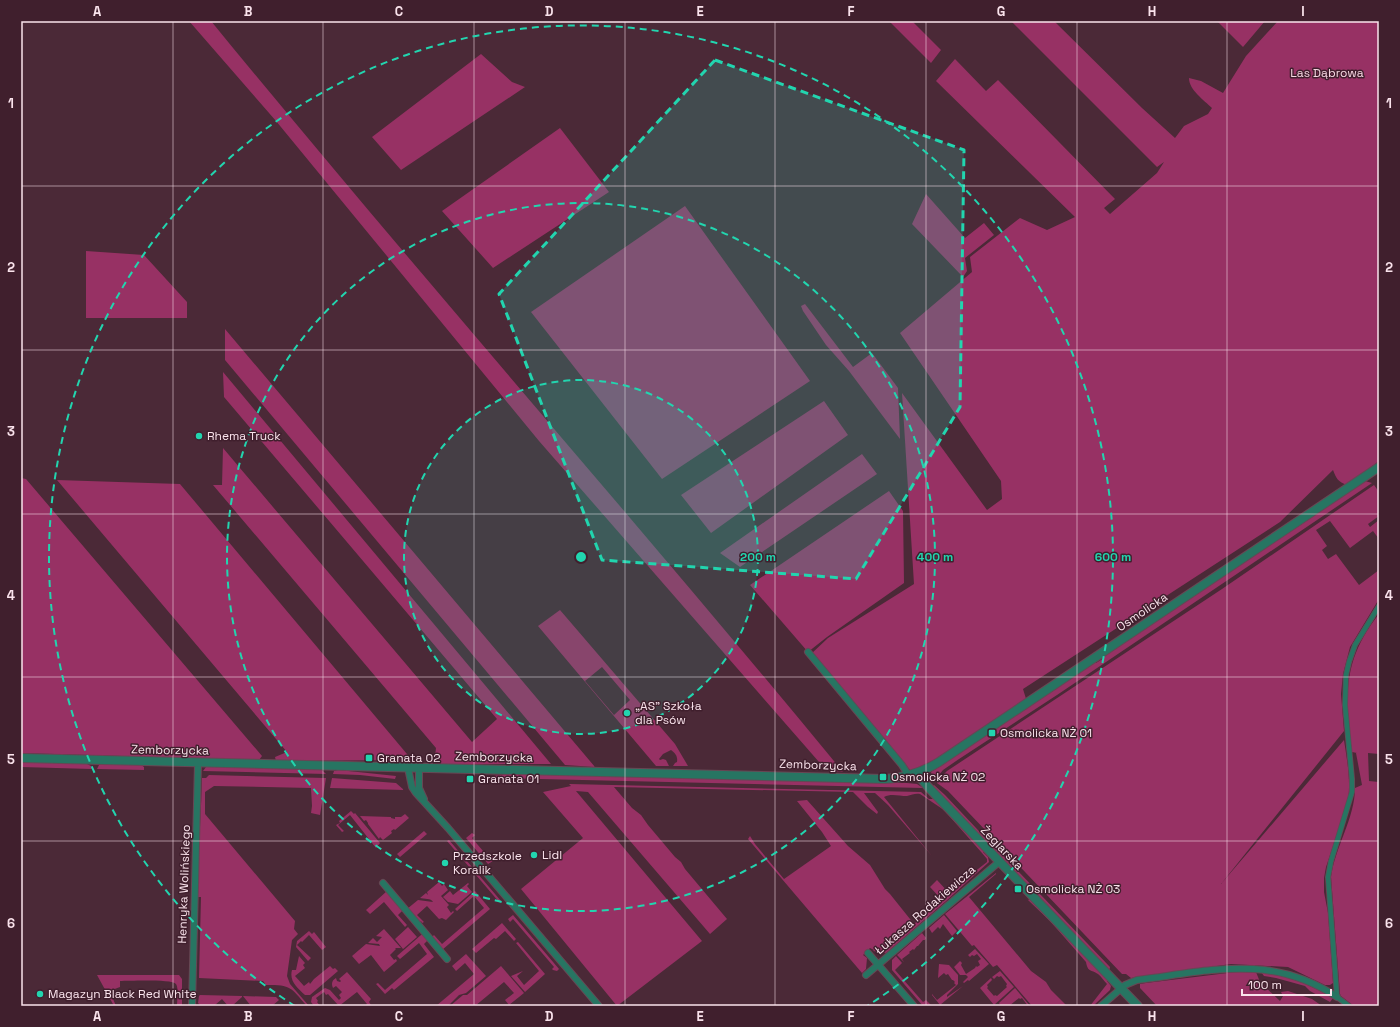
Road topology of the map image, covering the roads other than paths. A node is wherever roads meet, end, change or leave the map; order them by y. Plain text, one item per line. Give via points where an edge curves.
1 (1379, 467) edge
2 (1378, 607) edge
3 (808, 652) dead end
4 (21, 758) edge
5 (198, 763) junction
6 (408, 768) junction
7 (419, 768) junction
8 (913, 775) junction
9 (427, 804) junction
10 (999, 862) junction
11 (383, 883) dead end
12 (868, 953) dead end
13 (447, 959) dead end
14 (879, 965) junction
15 (866, 975) dead end
16 (1121, 989) junction
17 (1337, 997) junction
18 (192, 1006) edge
19 (599, 1006) edge
20 (914, 1006) edge
21 (1101, 1006) edge
22 (1138, 1006) edge
23 (1350, 1006) edge

1 - 8 street, Osmolicka via 979,736 933,766
2 - 17 street via 1353,650 1346,675 1345,705 1352,792 1328,877
3 - 8 street, Żeglarska
4 - 5 street, Zemborzycka
5 - 6 street, Zemborzycka
5 - 18 street, Henryka Wolińskiego
6 - 7 street, Zemborzycka
6 - 9 street via 412,787 419,798
7 - 8 street, Zemborzycka via 882,779
7 - 9 street via 419,788
8 - 10 street, Żeglarska
9 - 19 street
10 - 14 street, Łukasza Rodakiewicza
10 - 16 street, Żeglarska
11 - 13 street
12 - 14 street
14 - 15 street, Łukasza Rodakiewicza
14 - 20 street
16 - 17 street via 1137,980 1232,968 1262,969 1289,974
16 - 21 street
16 - 22 street, Żeglarska
17 - 23 street

